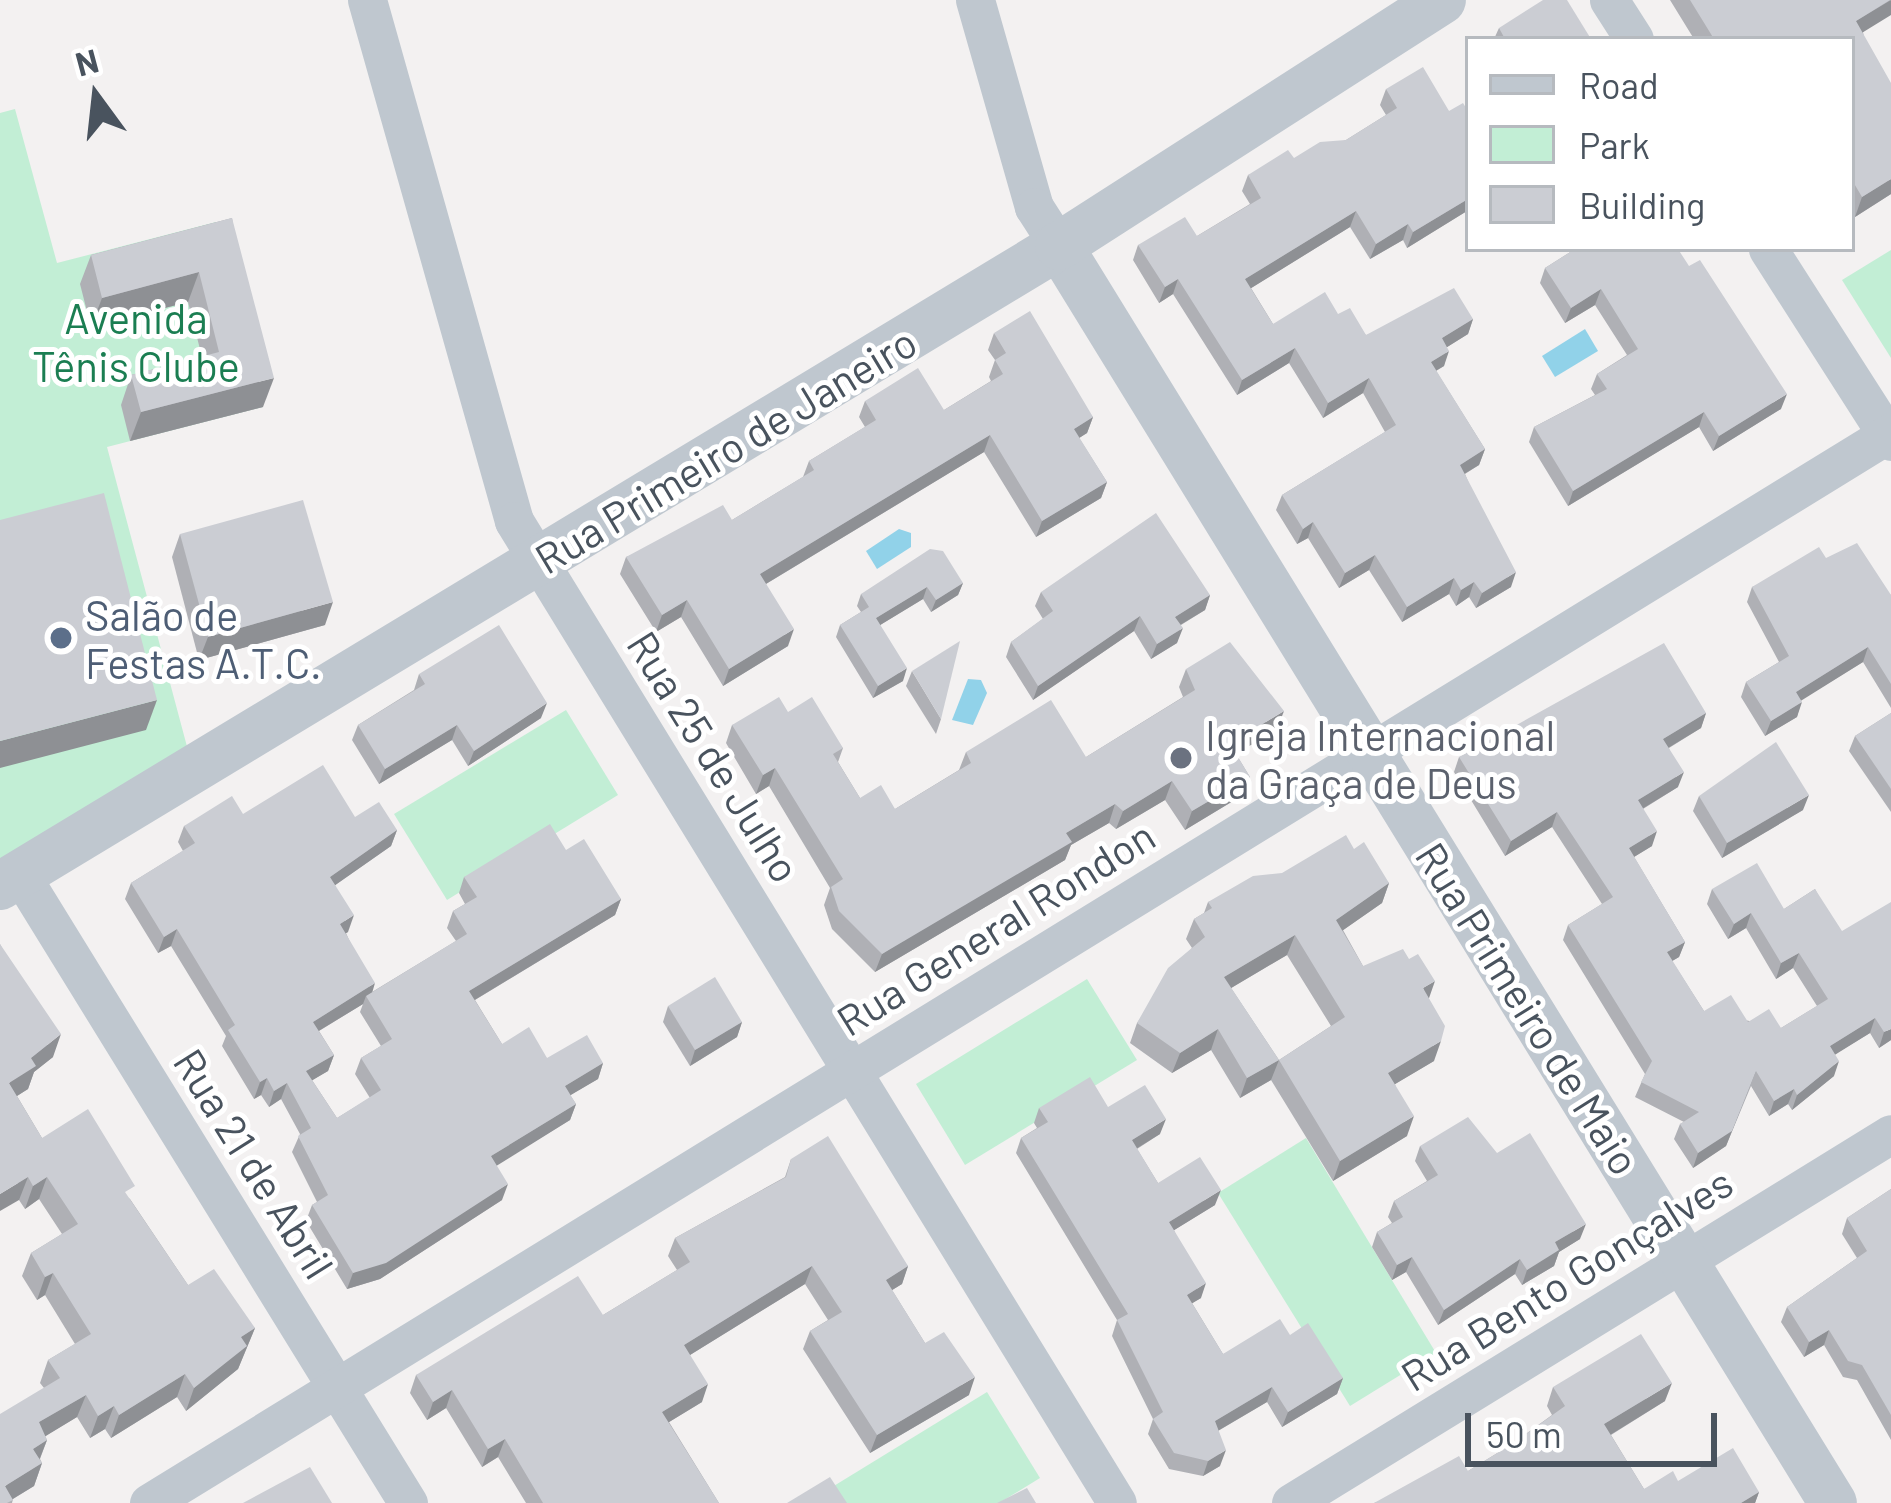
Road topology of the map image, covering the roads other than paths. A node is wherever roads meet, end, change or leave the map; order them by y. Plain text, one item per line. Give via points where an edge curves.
1 (367, 0) edge
2 (975, 0) edge
3 (1442, 0) edge
4 (1610, 0) edge
5 (1632, 36) edge
6 (1059, 246) junction
7 (1770, 252) edge
8 (1890, 436) edge
9 (539, 561) junction
10 (1372, 752) junction
11 (10, 880) edge
12 (852, 1071) junction
13 (1891, 1134) edge
14 (1684, 1261) junction
15 (337, 1388) junction
16 (149, 1503) edge
17 (408, 1503) edge
18 (1117, 1503) edge
19 (1291, 1503) edge
20 (1833, 1503) edge

1 - 9 street, Rua 25 de Julho via 514,521
2 - 6 street, Rua Primeiro de Maio via 1034,207
3 - 6 street, Rua Primeiro de Janeiro
4 - 5 street
6 - 9 street, Rua Primeiro de Janeiro
6 - 10 street, Rua Primeiro de Maio
7 - 8 street
8 - 10 street, Rua General Rondon
9 - 11 street, Rua Primeiro de Janeiro
9 - 12 street, Rua 25 de Julho
10 - 12 street, Rua General Rondon
10 - 14 street, Rua Primeiro de Maio
11 - 15 street, Rua 21 de Abril
12 - 15 street, Rua General Rondon
12 - 18 street, Rua 25 de Julho
13 - 14 street, Rua Bento Gonçalves
14 - 19 street, Rua Bento Gonçalves
14 - 20 street, Rua Primeiro de Maio
15 - 16 street, Rua General Rondon
15 - 17 street, Rua 21 de Abril

